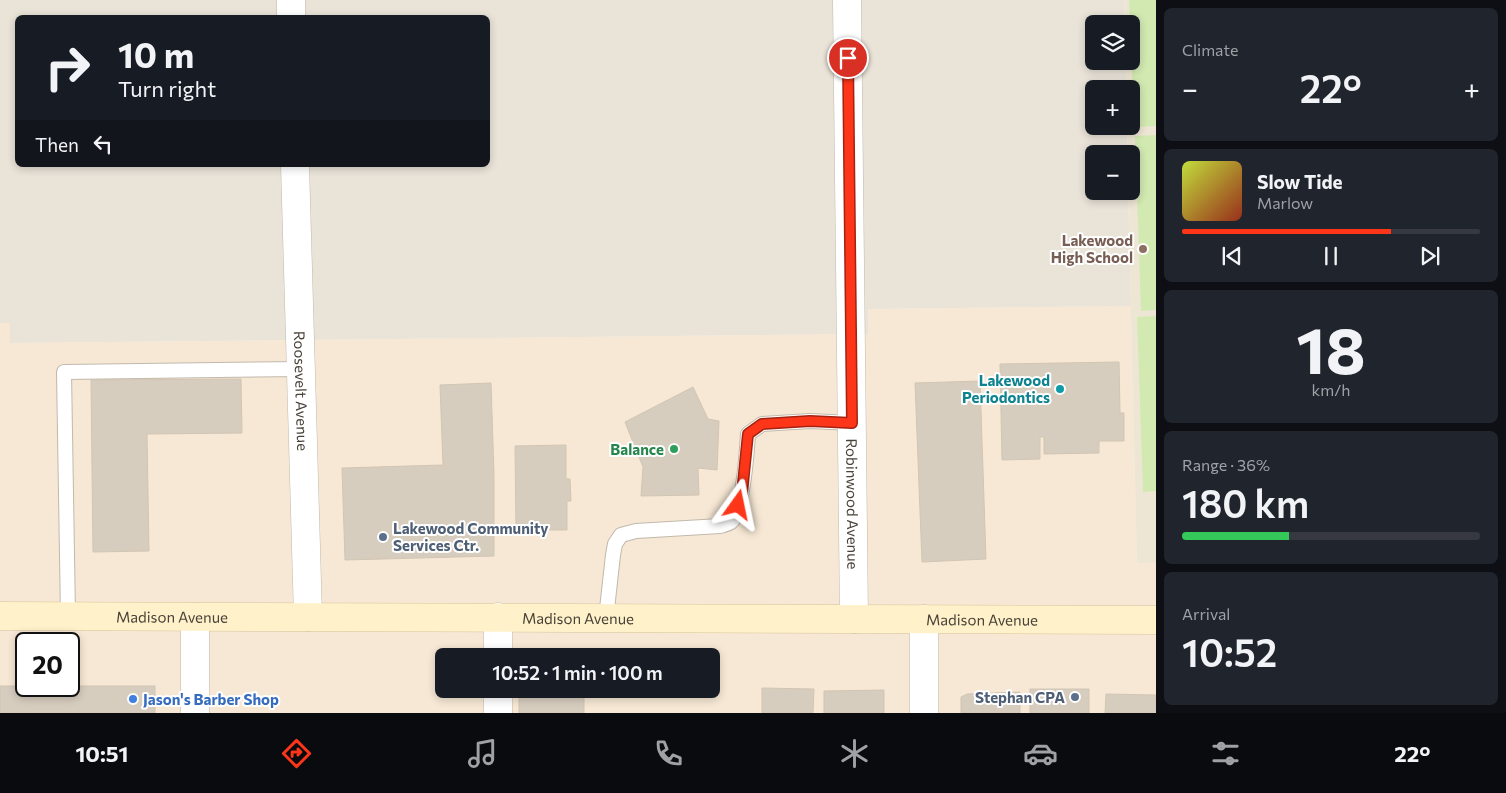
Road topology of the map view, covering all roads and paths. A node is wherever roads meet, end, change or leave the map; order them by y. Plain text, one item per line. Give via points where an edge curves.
1 (291, 0) edge
2 (847, 0) edge
3 (291, 15) edge
4 (295, 167) edge
5 (301, 369) junction
6 (852, 423) junction
7 (0, 616) edge
8 (68, 616) junction
9 (195, 616) junction
10 (308, 617) junction
11 (498, 618) junction
12 (606, 618) junction
13 (854, 618) junction
14 (924, 619) junction
15 (1156, 620) edge
16 (498, 648) edge
17 (498, 698) edge
18 (195, 713) edge
19 (498, 713) edge
20 (924, 713) edge

1 - 3 street
2 - 6 street, Robinwood Avenue
4 - 5 street, Roosevelt Avenue
5 - 8 lane via 64,372
5 - 10 street, Roosevelt Avenue
6 - 12 lane via 762,424 748,434 742,493 731,522 720,526 636,531 621,535 613,555
6 - 13 street, Robinwood Avenue
7 - 8 main road, Madison Avenue
8 - 9 main road, Madison Avenue
9 - 10 main road, Madison Avenue
9 - 18 street
10 - 11 main road, Madison Avenue
11 - 12 main road, Madison Avenue
11 - 16 street
12 - 13 main road, Madison Avenue
13 - 14 main road, Madison Avenue
14 - 15 main road, Madison Avenue
14 - 20 street
17 - 19 street

